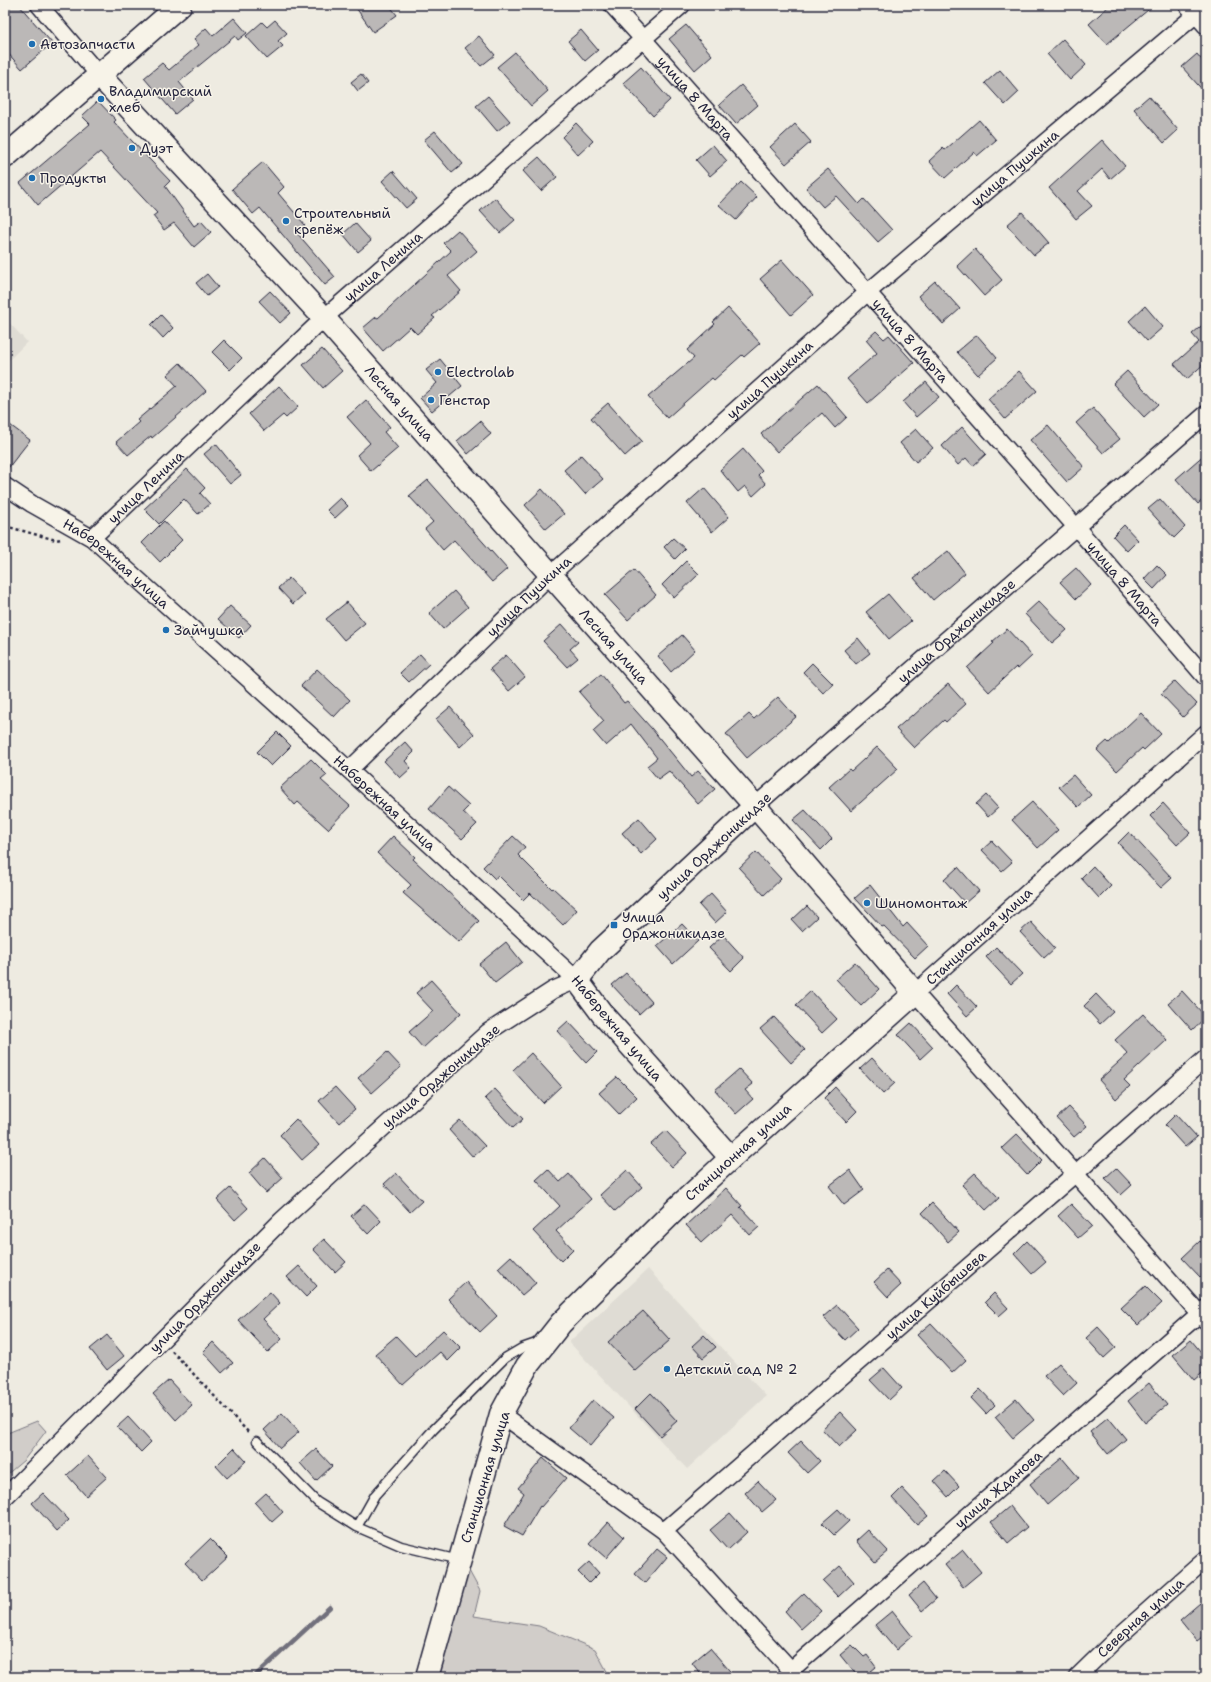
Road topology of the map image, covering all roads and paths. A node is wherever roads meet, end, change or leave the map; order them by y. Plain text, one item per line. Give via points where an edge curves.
1 (39, 5) edge
2 (180, 5) edge
3 (612, 5) edge
4 (682, 5) edge
5 (1199, 13) edge
6 (643, 39) junction
7 (99, 75) junction
8 (5, 156) edge
9 (868, 292) junction
10 (324, 318) junction
11 (1206, 414) edge
12 (5, 486) edge
13 (5, 526) edge
14 (1076, 527) junction
15 (89, 536) junction
16 (551, 575) junction
17 (1206, 678) edge
18 (1206, 734) edge
19 (349, 770) junction
20 (755, 806) junction
21 (577, 980) junction
22 (915, 993) junction
23 (1206, 1058) edge
24 (731, 1158) junction
25 (1076, 1173) junction
26 (1204, 1314) edge
27 (549, 1338) junction
28 (162, 1341) junction
29 (501, 1414) junction
30 (256, 1441) joint
31 (5, 1498) edge
32 (357, 1527) junction
33 (664, 1531) junction
34 (1206, 1559) edge
35 (460, 1561) junction
36 (790, 1674) edge
37 (427, 1677) edge
38 (1077, 1677) edge

1 - 7 street, Лесная улица
2 - 7 main road
3 - 6 street, улица 8 Марта
4 - 6 street, улица Ленина
5 - 9 street, улица Пушкина
6 - 9 street, улица 8 Марта
6 - 10 street, улица Ленина
7 - 8 main road
7 - 10 main road, Лесная улица
9 - 14 street, улица 8 Марта
9 - 16 street, улица Пушкина
10 - 15 street, улица Ленина
10 - 16 main road, Лесная улица
11 - 14 street, улица Орджоникидзе
12 - 15 street, Набережная улица
13 - 15 path via 56,540
14 - 17 street, улица 8 Марта
14 - 20 street, улица Орджоникидзе
15 - 19 street, Набережная улица
16 - 19 street, улица Пушкина
16 - 20 main road, Лесная улица
18 - 22 street, Станционная улица
19 - 21 street, Набережная улица
20 - 21 main road, улица Орджоникидзе via 600,951
20 - 22 main road, Лесная улица
21 - 24 main road, Набережная улица via 602,1015
21 - 28 street, улица Орджоникидзе via 553,990 488,1032 282,1220
22 - 24 main road, Станционная улица
22 - 25 street
23 - 25 street, улица Куйбышева
24 - 27 main road, Станционная улица via 679,1206
25 - 26 street
25 - 33 street, улица Куйбышева
26 - 36 street, улица Жданова
27 - 29 main road, Станционная улица via 527,1366
27 - 32 lane via 522,1348 505,1358 433,1430 375,1495
28 - 30 path
28 - 31 street, улица Орджоникидзе
29 - 33 street
29 - 35 main road, Станционная улица
30 - 32 lane via 317,1502
32 - 35 lane via 401,1546
33 - 36 street
34 - 38 street, Северная улица
35 - 37 main road, Станционная улица

